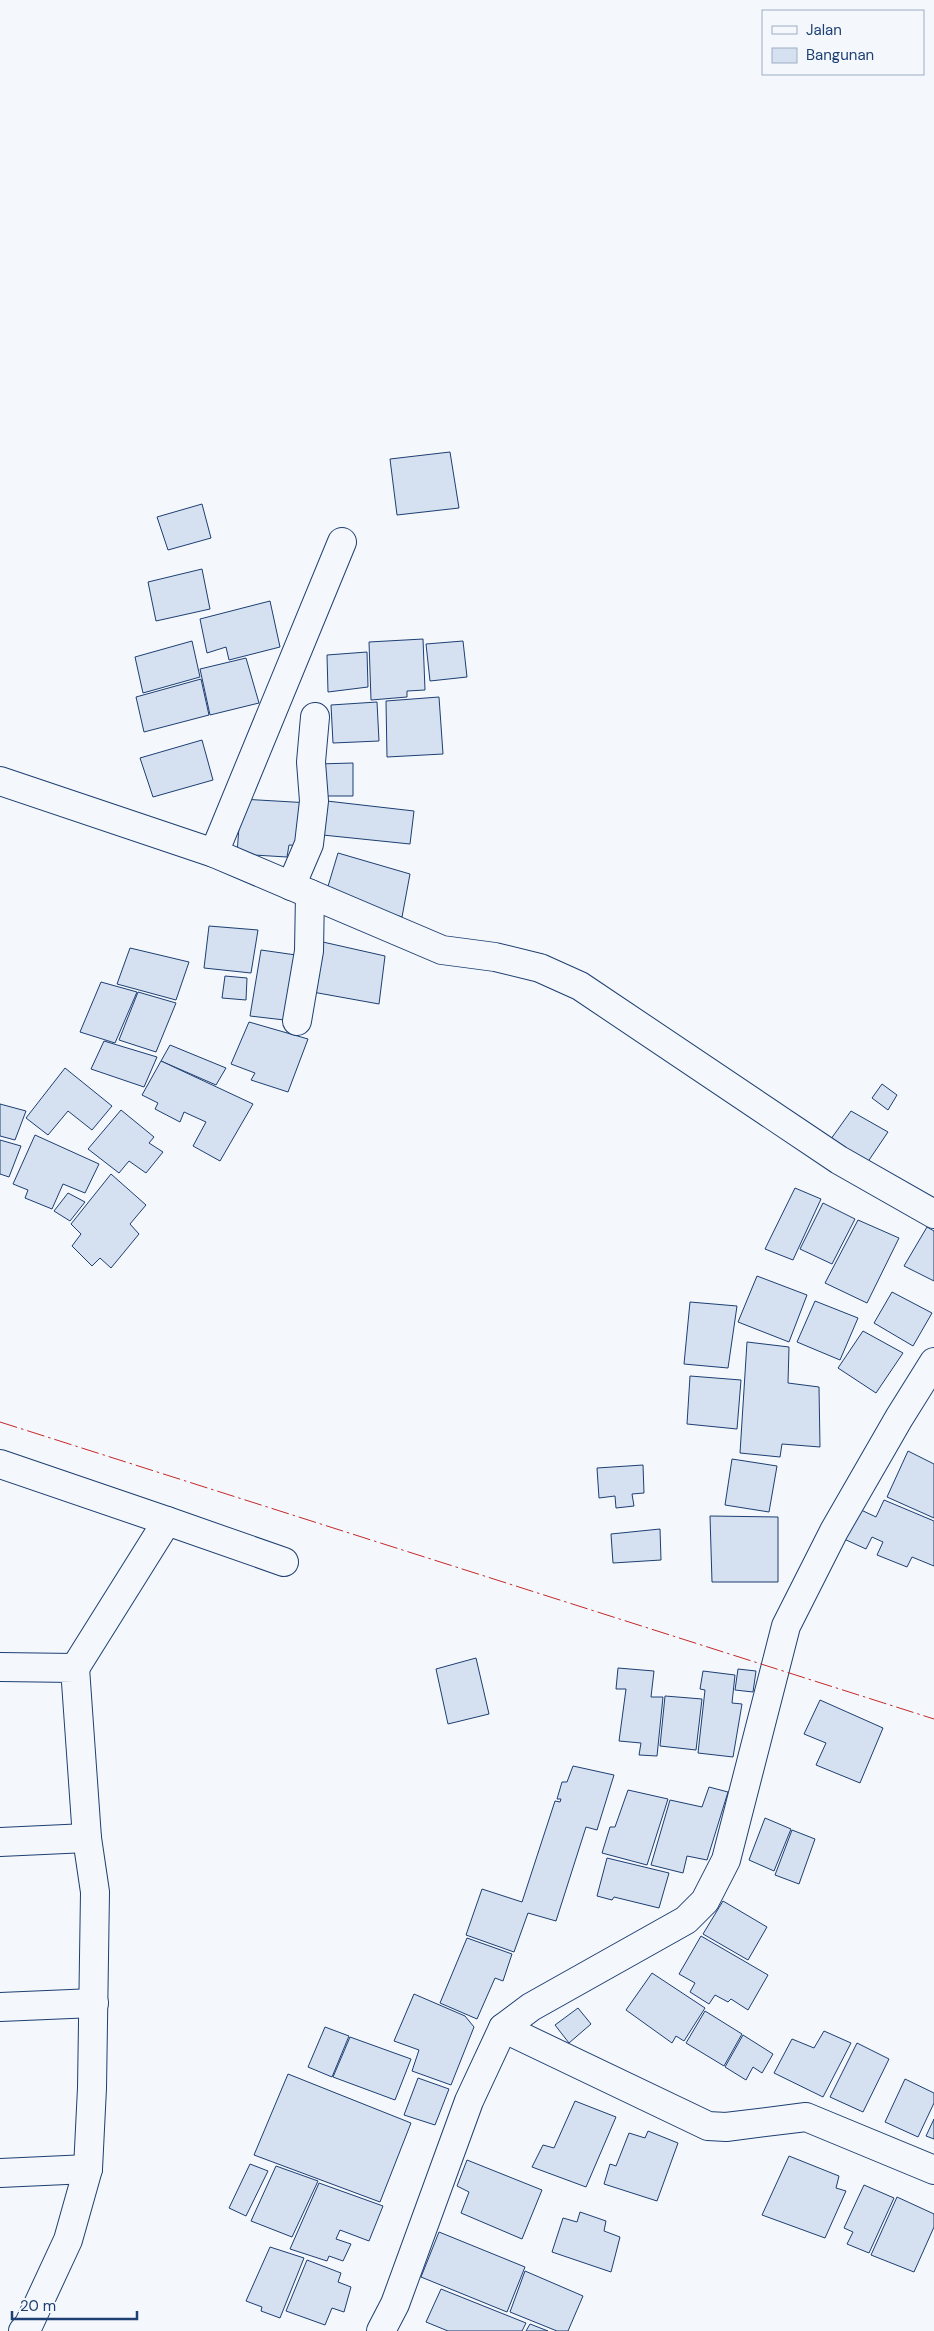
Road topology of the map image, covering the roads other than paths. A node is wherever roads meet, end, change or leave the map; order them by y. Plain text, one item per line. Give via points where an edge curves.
1 (342, 542) dead end
2 (315, 717) dead end
3 (0, 781) edge
4 (214, 853) junction
5 (300, 890) junction
6 (297, 1021) dead end
7 (934, 1214) edge
8 (934, 1362) edge
9 (0, 1464) edge
10 (167, 1520) junction
11 (284, 1562) dead end
12 (0, 1667) edge
13 (74, 1668) junction
14 (87, 1838) junction
15 (0, 1842) edge
16 (94, 2003) junction
17 (0, 2007) edge
18 (503, 2028) junction
19 (88, 2169) junction
20 (934, 2170) edge
21 (0, 2173) edge
22 (23, 2331) edge
23 (381, 2331) edge

1 - 4 street
2 - 5 street via 311,762 314,801
3 - 4 street
4 - 5 street
5 - 6 street via 309,951
5 - 7 street via 442,950 495,957 540,968 580,986 839,1160
8 - 18 street via 834,1531 786,1626 726,1860 705,1901 686,1920 531,2007
9 - 10 street
10 - 11 street
10 - 13 street
12 - 13 street
13 - 14 street
14 - 15 street
14 - 16 street via 95,1892
16 - 17 street
16 - 19 street
18 - 20 street via 708,2126 726,2127 806,2117
18 - 23 street via 469,2101
19 - 21 street
19 - 22 street via 68,2240

